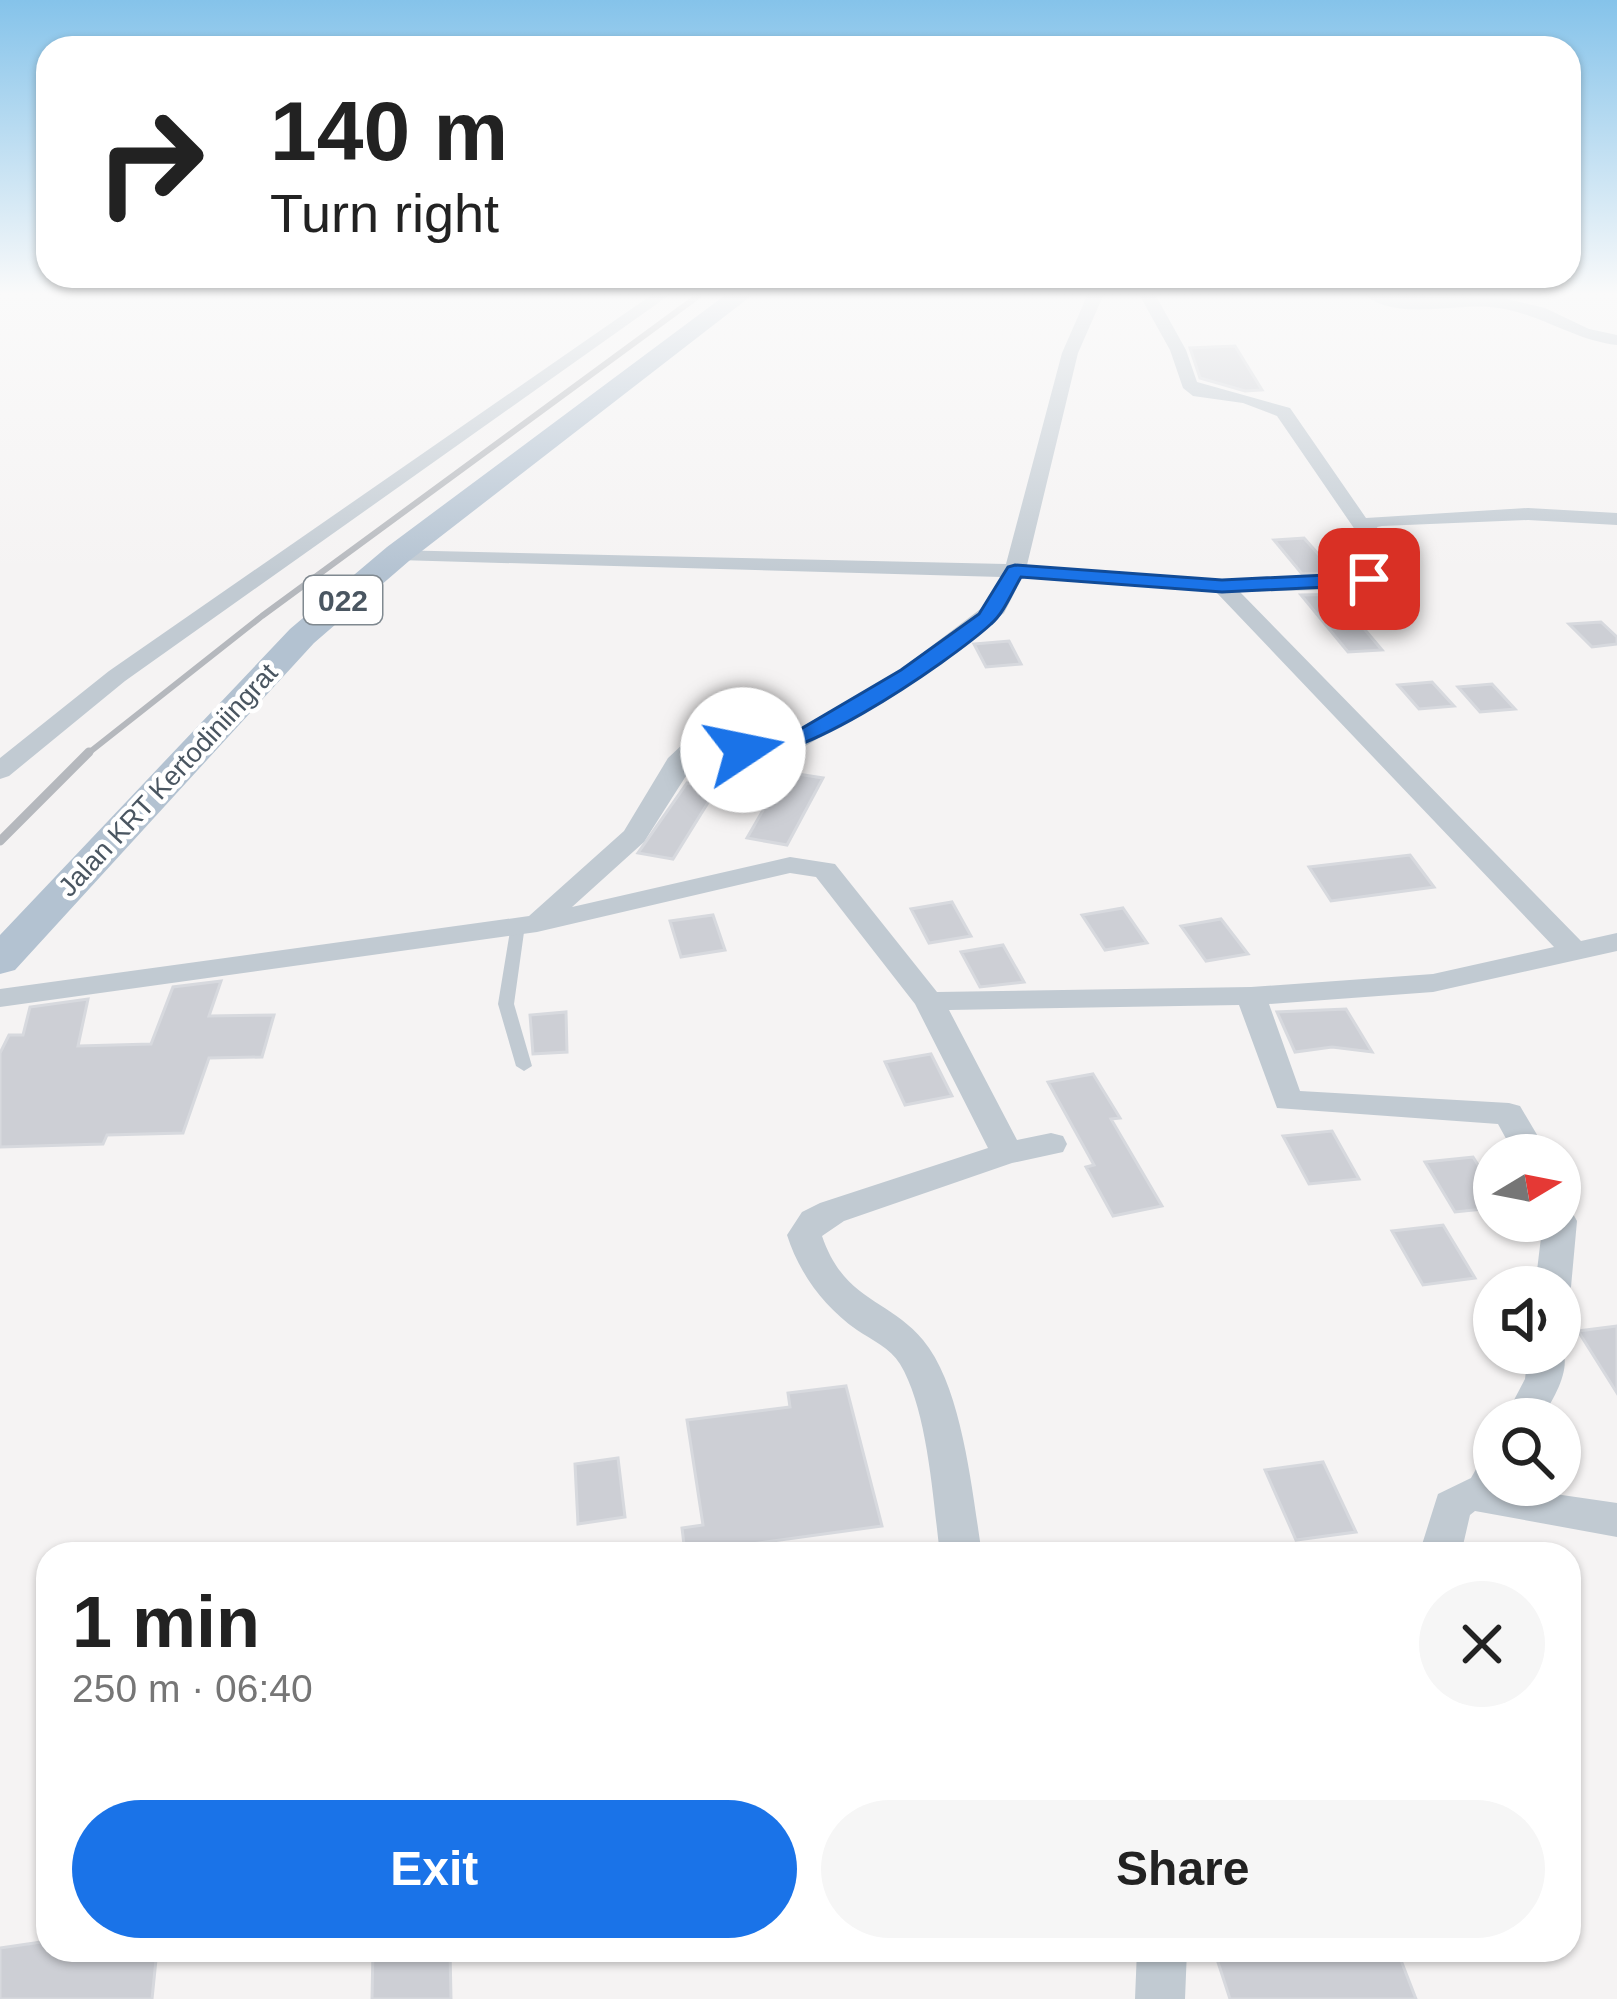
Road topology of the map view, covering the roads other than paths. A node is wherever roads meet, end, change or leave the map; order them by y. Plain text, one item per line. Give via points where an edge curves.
1 (527, 389) edge
2 (616, 389) edge
3 (1061, 389) edge
4 (1196, 389) edge
5 (1617, 519) edge
6 (1365, 532) junction
7 (398, 554) junction
8 (1015, 571) junction
9 (1222, 586) junction
10 (0, 771) edge
11 (528, 924) junction
12 (1617, 942) edge
13 (1572, 949) junction
14 (0, 961) edge
15 (1251, 996) junction
16 (0, 998) edge
17 (929, 1001) junction
18 (524, 1066) dead end
19 (1520, 1134) edge
20 (1051, 1144) dead end
21 (1007, 1153) junction
22 (1473, 1492) edge
23 (1567, 1506) edge
24 (1617, 1520) edge
25 (960, 1542) edge
26 (1443, 1542) edge
27 (1162, 1962) edge
28 (1160, 1999) edge

1 - 10 street via 117,676
2 - 7 main road, Jalan KRT Kertodiniingrat / 022
3 - 8 street
4 - 6 street via 1284,412
5 - 6 street via 1405,518 1366,524
6 - 9 street via 1380,563 1369,579
7 - 8 street
7 - 14 main road, Jalan KRT Kertodiniingrat / 022 via 302,636
8 - 9 street
8 - 11 street via 976,626 809,734 773,749 692,749 635,836
9 - 13 street
11 - 16 street
11 - 17 street via 811,865 837,882
11 - 18 lane via 506,1004
12 - 13 street
13 - 15 street via 1433,983
15 - 17 street
15 - 19 street via 1288,1101 1509,1114
17 - 21 street
20 - 21 street
21 - 25 street via 832,1212 804,1235 834,1288 916,1358
22 - 26 street via 1452,1506
23 - 24 street
27 - 28 street

